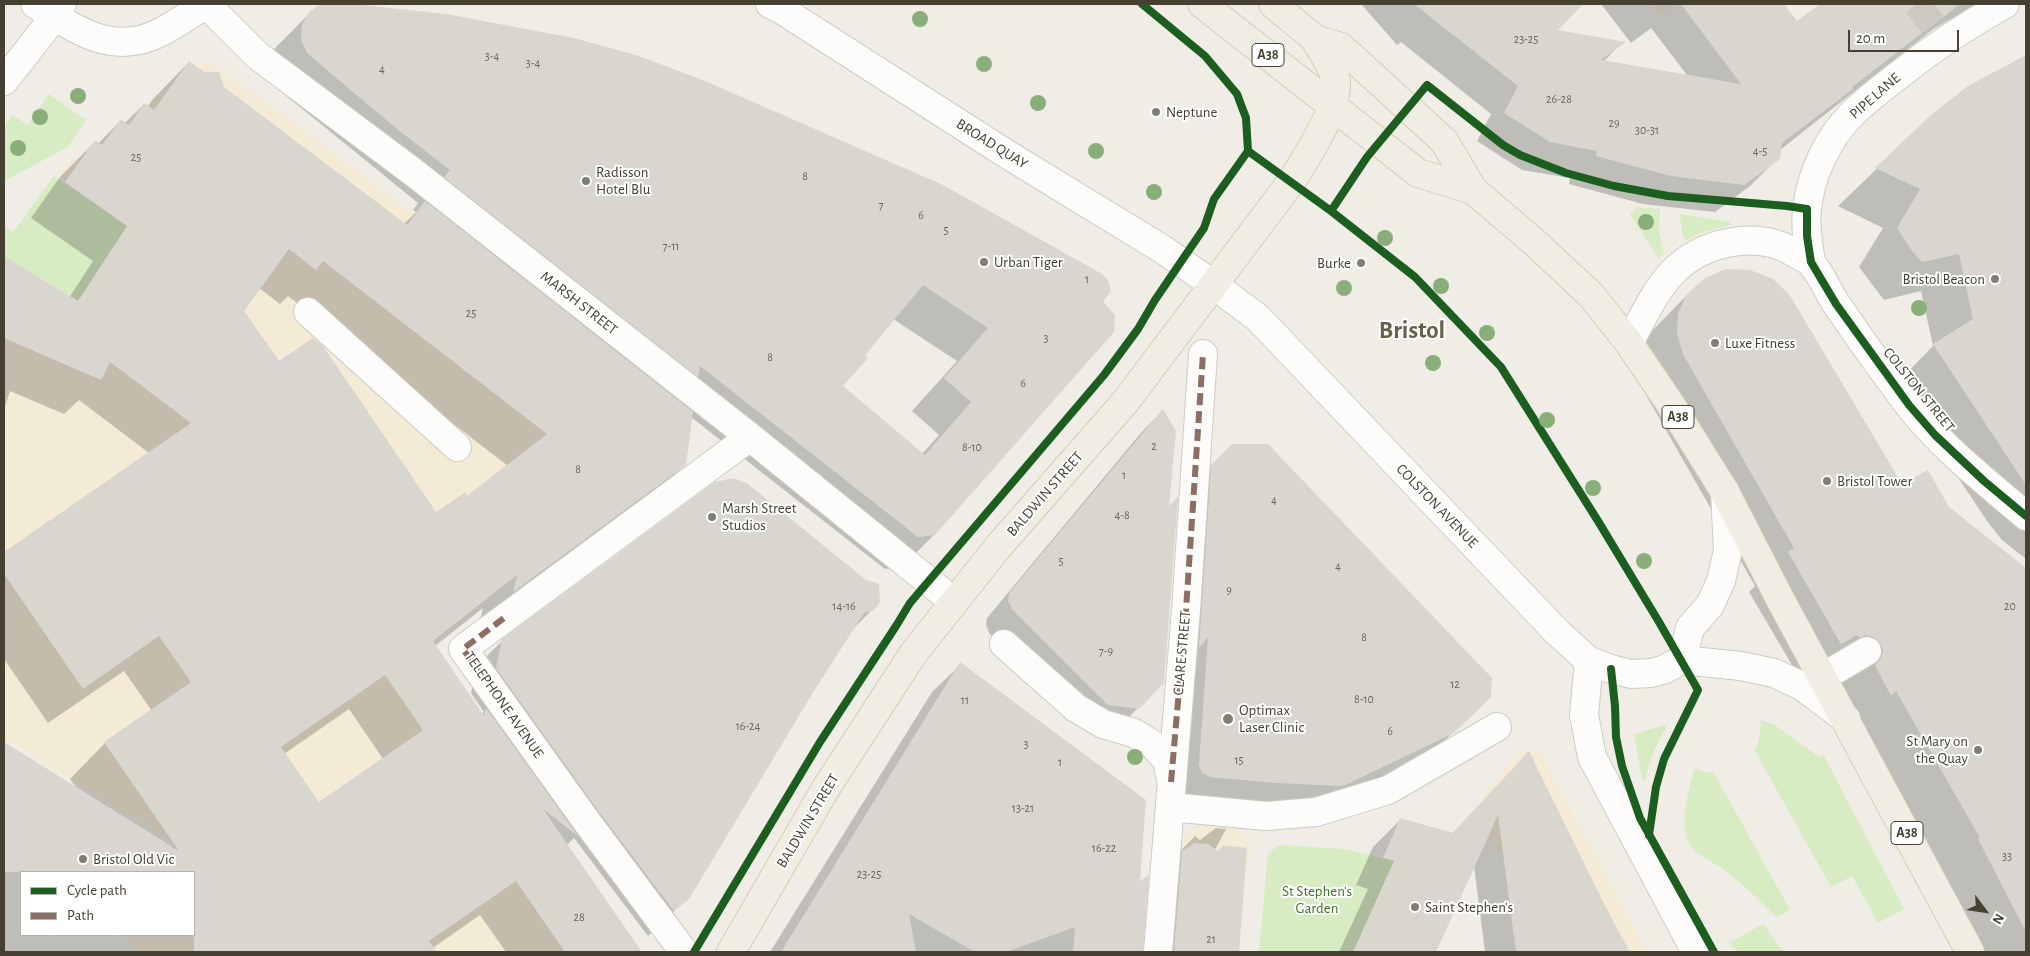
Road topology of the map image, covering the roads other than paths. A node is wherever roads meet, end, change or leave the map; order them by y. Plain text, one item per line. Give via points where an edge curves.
1 (206, 4) edge
2 (770, 4) edge
3 (1202, 4) edge
4 (1273, 4) edge
5 (2005, 4) edge
6 (51, 8) edge
7 (1315, 39) junction
8 (4, 82) edge
9 (1333, 106) junction
10 (1473, 190) junction
11 (1810, 262) junction
12 (1214, 285) junction
13 (308, 312) dead end
14 (1629, 343) junction
15 (1203, 354) dead end
16 (750, 437) junction
17 (457, 447) dead end
18 (1725, 492) junction
19 (2023, 507) edge
20 (953, 601) junction
21 (1004, 644) dead end
22 (1866, 651) dead end
23 (1682, 660) junction
24 (1590, 662) junction
25 (1823, 677) junction
26 (1846, 719) junction
27 (1497, 727) dead end
28 (1171, 794) junction
29 (684, 952) edge
30 (731, 952) edge
31 (1158, 952) edge
32 (1696, 952) edge
33 (1970, 952) edge

1 - 6 street via 162,32 135,42 113,43 72,27
1 - 16 street, MARSH STREET via 258,56 413,172
2 - 12 street, BROAD QUAY via 1162,249
3 - 9 main road, A38
4 - 7 main road, A38
5 - 11 street, PIPE LANE via 1939,32 1852,114 1834,137 1820,164 1807,209
6 - 8 street
7 - 9 main road, BALDWIN STREET via 1336,78
7 - 10 main road, A38 via 1341,47 1444,141
9 - 10 main road, A38 via 1418,173
9 - 12 main road, BALDWIN STREET via 1310,154
10 - 14 main road, A38 via 1592,296
11 - 14 street, COLSTON STREET via 1768,242 1749,240 1718,244 1673,272
11 - 19 street, COLSTON STREET via 1836,304 1909,405 1935,435 1984,481
12 - 20 main road, BALDWIN STREET via 1126,402
12 - 24 street, COLSTON AVENUE via 1258,318 1556,632
13 - 17 street
14 - 18 main road, A38
15 - 28 street, CLARE STREET
16 - 20 street, MARSH STREET
16 - 29 street, TELEPHONE AVENUE via 463,649
18 - 23 street via 1728,550 1721,581 1710,605 1690,628
18 - 25 main road, A38
20 - 30 main road, BALDWIN STREET via 913,654 826,788
21 - 28 street via 1076,708 1103,724 1134,733 1152,744 1167,760
22 - 25 street
23 - 24 street, COLSTON AVENUE via 1663,670 1631,674
23 - 26 street via 1774,673 1802,686
24 - 32 street via 1584,715 1592,756
25 - 26 main road, A38
26 - 33 main road, A38
27 - 28 street via 1388,790 1316,812 1266,816
28 - 31 street, CLARE STREET

